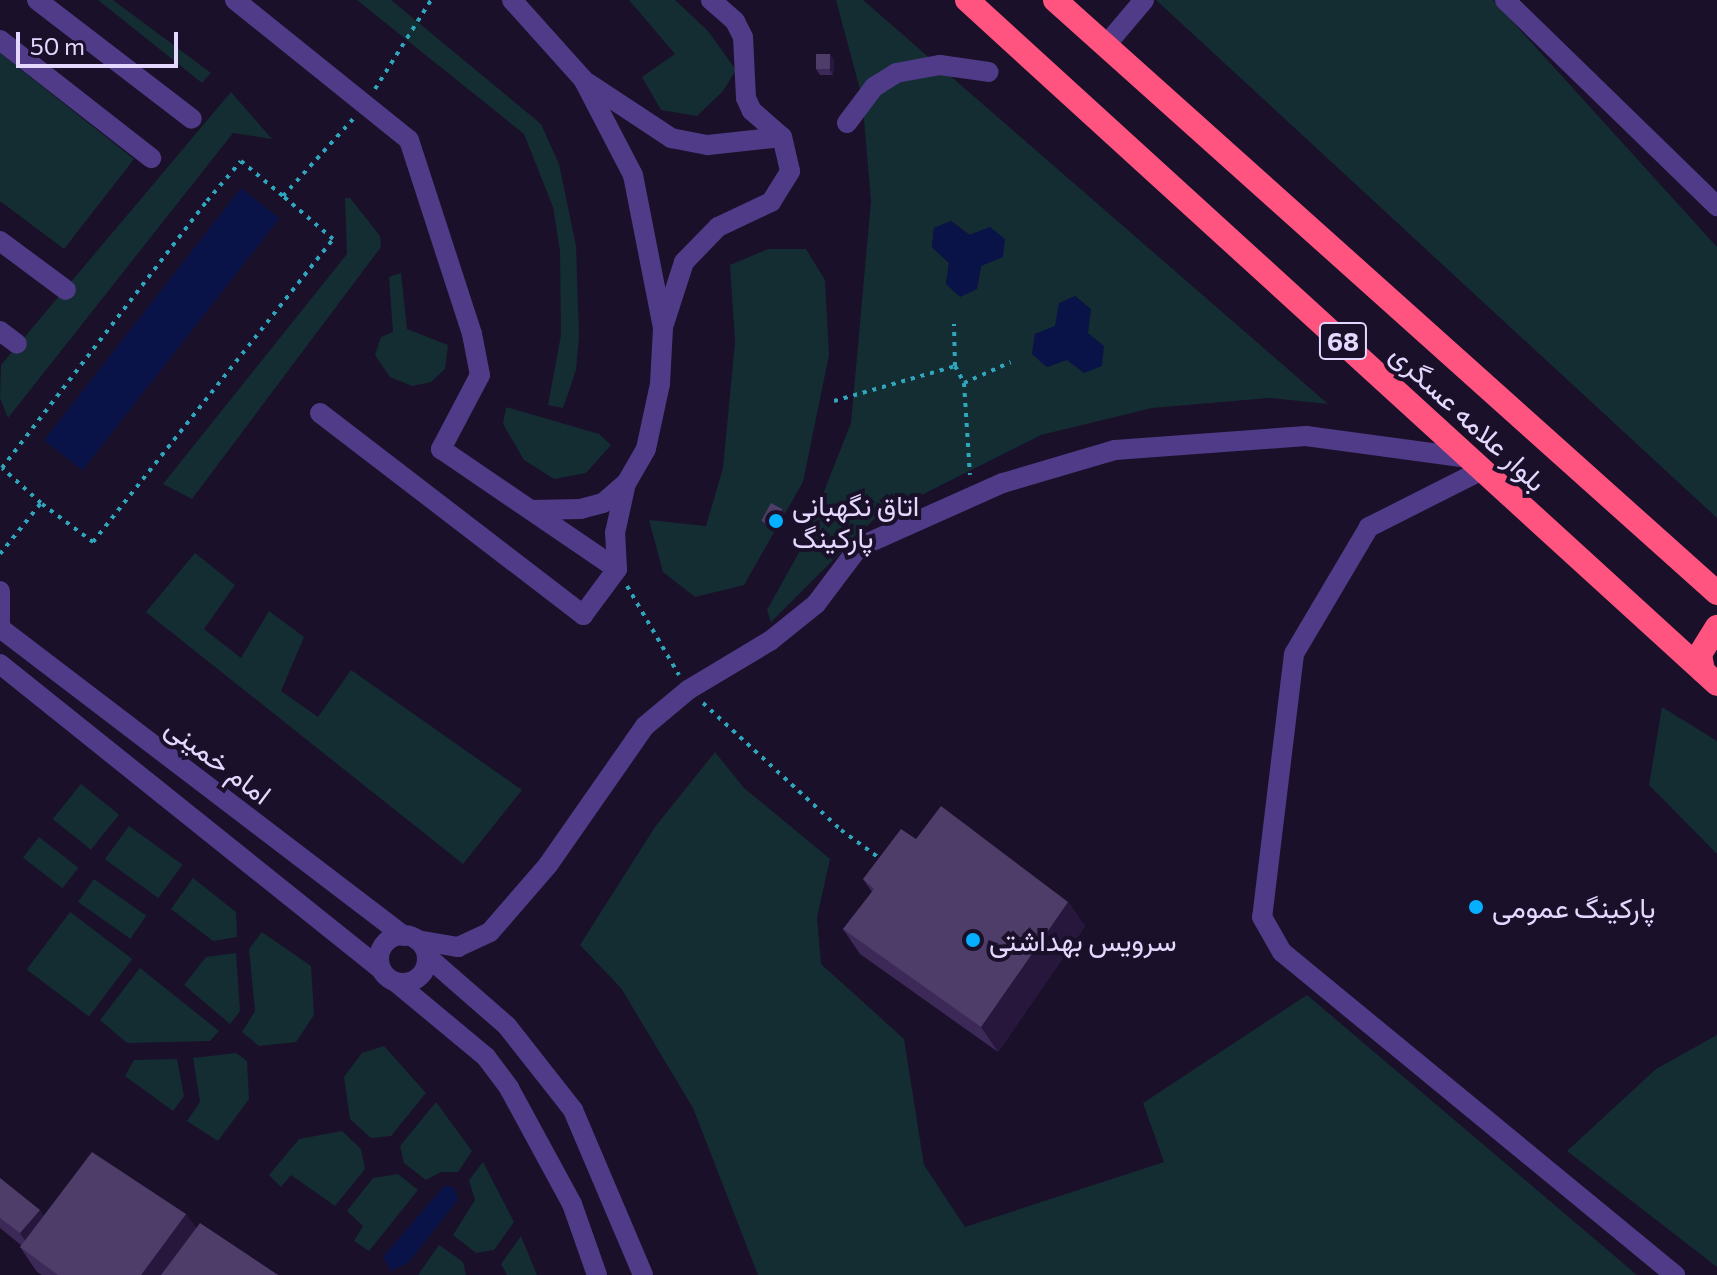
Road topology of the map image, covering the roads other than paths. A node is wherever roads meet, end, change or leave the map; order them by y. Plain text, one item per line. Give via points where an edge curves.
1 (37, 0) edge
2 (235, 0) edge
3 (512, 0) edge
4 (711, 0) edge
5 (967, 0) edge
6 (1055, 0) edge
7 (1144, 0) edge
8 (1505, 0) edge
9 (0, 40) edge
10 (1106, 45) junction
11 (989, 72) dead end
12 (583, 79) junction
13 (192, 119) dead end
14 (847, 123) dead end
15 (782, 137) junction
16 (151, 158) dead end
17 (1717, 206) edge
18 (0, 241) edge
19 (66, 290) dead end
20 (663, 328) junction
21 (0, 331) edge
22 (17, 344) dead end
23 (320, 413) dead end
24 (1475, 464) junction
25 (626, 483) junction
26 (529, 510) junction
27 (617, 569) junction
28 (0, 591) edge
29 (1717, 593) edge
30 (1717, 627) edge
31 (0, 628) edge
32 (0, 664) edge
33 (1710, 677) edge
34 (417, 944) junction
35 (380, 968) junction
36 (397, 983) junction
37 (597, 1275) edge
38 (643, 1275) edge
39 (1675, 1275) edge

1 - 13 street
2 - 26 street via 409,140 472,334 480,375 441,449
3 - 12 street
4 - 15 street via 735,21 743,37 746,98 752,111
5 - 24 highway, بلوار علامه عسگری / 68
6 - 10 highway, بلوار علامه عسگری / 68
7 - 10 street
8 - 17 street
9 - 16 street
10 - 29 highway, بلوار علامه عسگری / 68
11 - 14 street via 940,65 896,73 874,87
12 - 15 street via 671,138 720,145
12 - 20 street via 633,175
15 - 20 street via 790,171 771,202 718,227 684,262
18 - 19 street
20 - 25 street via 660,384 646,449
21 - 22 street
23 - 27 street via 583,615
24 - 33 highway, بلوار علامه عسگری / 68
24 - 34 street via 1306,436 1115,450 1003,483 859,547 816,604 770,641 688,690 645,726 548,865 490,932 458,947
24 - 39 street via 1369,527 1294,654 1262,917 1282,952
25 - 26 street via 592,506
25 - 27 street via 615,533
26 - 27 street
28 - 31 street
30 - 33 highway via 1700,654
31 - 34 street, امام خمینی
32 - 35 street
34 - 35 street via 383,945
34 - 36 street via 419,978
34 - 38 street, امام خمینی via 507,1026 573,1110
35 - 36 street
36 - 37 street via 486,1057 509,1088 572,1204

